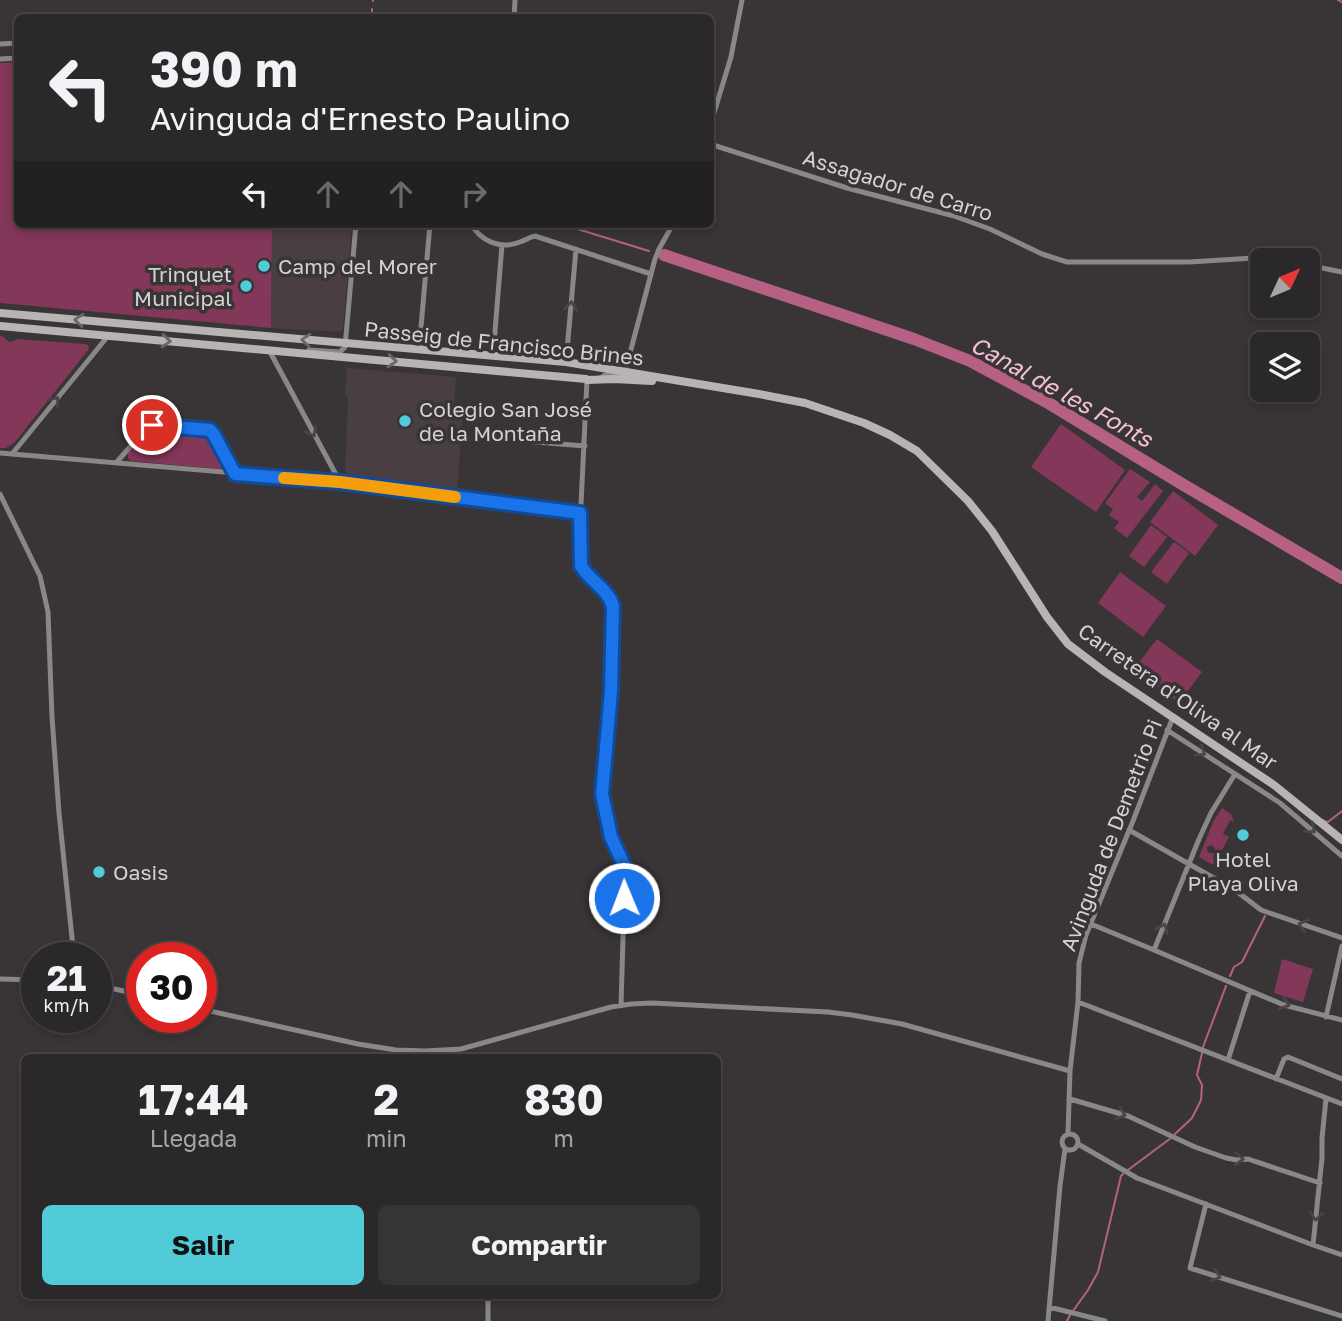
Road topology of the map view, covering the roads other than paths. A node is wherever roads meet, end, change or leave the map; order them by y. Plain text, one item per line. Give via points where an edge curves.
1 (742, 0) edge
2 (714, 113) edge
3 (714, 145) edge
4 (356, 228) edge
5 (430, 228) edge
6 (474, 228) edge
7 (671, 228) edge
8 (502, 245) junction
9 (576, 249) junction
10 (1250, 258) edge
11 (1320, 268) edge
12 (1342, 272) edge
13 (651, 274) junction
14 (0, 313) edge
15 (0, 326) edge
16 (108, 336) junction
17 (345, 343) junction
18 (269, 350) junction
19 (419, 350) junction
20 (300, 353) junction
21 (493, 356) junction
22 (566, 362) junction
23 (586, 366) junction
24 (596, 367) junction
25 (625, 372) junction
26 (592, 380) junction
27 (690, 383) junction
28 (500, 439) dead end
29 (585, 446) junction
30 (0, 453) edge
31 (12, 454) junction
32 (116, 463) junction
33 (235, 474) junction
34 (340, 482) junction
35 (0, 494) edge
36 (9, 512) junction
37 (0, 513) edge
38 (580, 513) junction
39 (1173, 716) junction
40 (1167, 730) junction
41 (1235, 774) junction
42 (1129, 830) junction
43 (1342, 840) edge
44 (1342, 856) edge
45 (1189, 863) junction
46 (1091, 924) junction
47 (1342, 938) edge
48 (72, 942) edge
49 (1342, 946) edge
50 (1154, 950) junction
51 (0, 979) edge
52 (21, 980) edge
53 (1250, 990) junction
54 (1078, 1002) junction
55 (621, 1005) junction
56 (217, 1013) edge
57 (1326, 1017) junction
58 (1342, 1020) edge
59 (461, 1049) junction
60 (462, 1054) edge
61 (1228, 1060) junction
62 (1070, 1071) junction
63 (1276, 1079) junction
64 (1342, 1079) edge
65 (1070, 1098) junction
66 (1326, 1099) junction
67 (1342, 1104) edge
68 (1068, 1133) junction
69 (1078, 1144) junction
70 (1065, 1149) junction
71 (1320, 1183) junction
72 (1206, 1204) junction
73 (1312, 1245) junction
74 (1342, 1255) edge
75 (488, 1299) edge
76 (1049, 1307) junction
77 (1342, 1316) edge
78 (488, 1321) edge
79 (1048, 1321) edge
80 (1105, 1321) edge

1 - 2 street
3 - 10 street, Assagador de Carro via 963,219 1067,262
4 - 17 street
5 - 19 street
6 - 8 street via 485,239
7 - 13 street
8 - 9 street via 532,236
8 - 21 street
9 - 13 street
22 -> 9 street
11 - 12 street
13 - 25 street
17 -> 14 street, Passeig de Francisco Brines
15 - 16 street, Passeig de Francisco Brines
16 -> 18 street, Passeig de Francisco Brines
31 -> 16 street
17 - 19 street, Passeig de Francisco Brines
17 - 20 street via 340,352
18 - 20 street, Passeig de Francisco Brines
18 -> 34 street
19 - 21 street, Passeig de Francisco Brines
20 -> 26 street, Passeig de Francisco Brines
21 - 22 street, Passeig de Francisco Brines
22 - 23 street, Passeig de Francisco Brines
23 - 24 street, Passeig de Francisco Brines
23 - 26 street
24 - 25 street, Passeig de Francisco Brines
24 - 26 street
25 - 26 street
25 - 27 street, Passeig de Francisco Brines
26 - 27 street, Passeig de Francisco Brines
26 - 29 street
27 - 39 street, Carretera d’Oliva al Mar via 829,410 876,428 917,451 984,520 1068,644
28 - 29 street
29 - 38 street
30 - 31 street
31 - 32 street
32 - 33 street
32 - 33 street via 149,425 194,428 212,432
33 - 34 street
34 - 38 street
35 - 36 street
36 - 37 street
36 - 48 street via 40,576 48,612 59,813
38 - 55 street via 581,566 613,606 602,794 608,829 625,871
39 - 40 street, Avinguda de Demetrio Pi
39 - 43 street, Carretera d’Oliva al Mar via 1274,785
40 -> 41 street
40 - 42 street, Avinguda de Demetrio Pi
41 -> 44 street via 1280,803
41 - 45 street
42 - 45 street
42 - 46 street, Avinguda de Demetrio Pi
47 -> 45 street via 1258,909
50 -> 45 street
46 - 50 street
46 - 54 street, Avinguda de Demetrio Pi via 1079,963
49 - 57 street
50 - 53 street
51 - 52 street
53 -> 57 street
53 - 61 street
54 - 61 street
54 - 62 street, Avinguda de Demetrio Pi
55 - 59 street
55 - 62 street via 674,1003 852,1015 902,1024
56 - 59 street via 396,1050
57 - 58 street
59 - 60 street
61 - 63 street
62 - 65 street, Avinguda de Demetrio Pi
63 - 64 street via 1288,1057
63 - 66 street
65 - 68 street, Avinguda de Demetrio Pi
65 -> 71 street via 1119,1112 1226,1158 1248,1159
66 - 67 street
66 - 71 street
68 - 69 street via 1075,1135
68 - 70 street via 1061,1141
69 - 70 street
69 - 72 street via 1125,1173
70 - 76 street
71 -> 73 street
72 - 73 street
72 -> 77 street via 1190,1268
73 - 74 street
75 - 78 street
76 - 79 street
76 - 80 street

